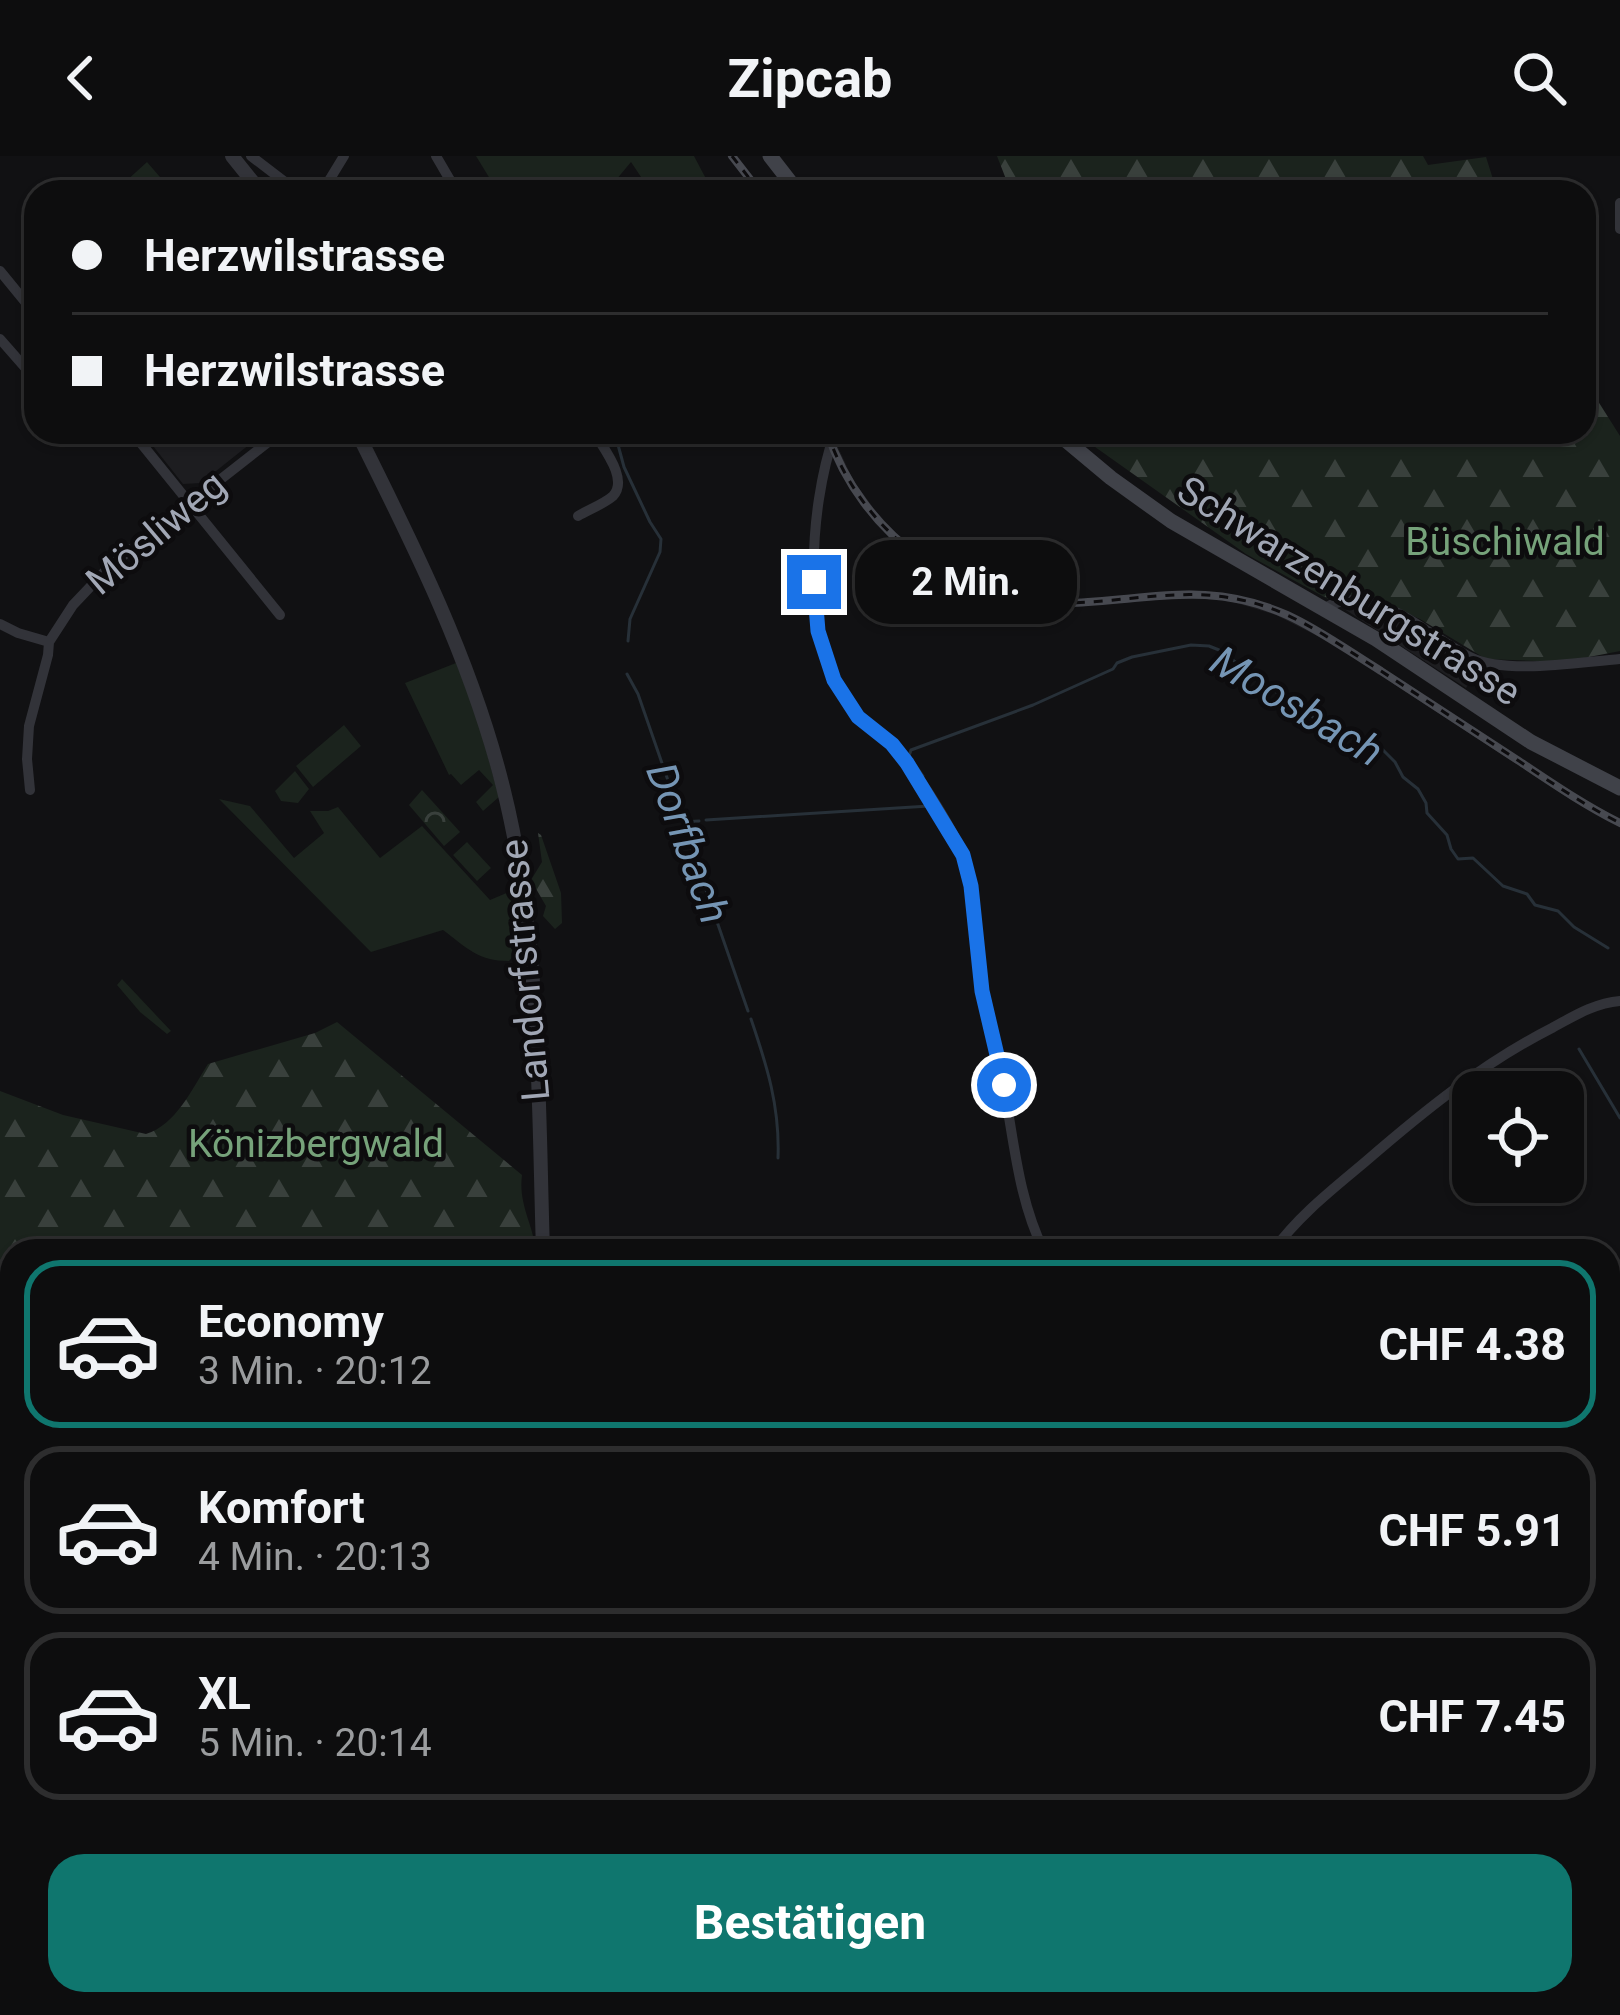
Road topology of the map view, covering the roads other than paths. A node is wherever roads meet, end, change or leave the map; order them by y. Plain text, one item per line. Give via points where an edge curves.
1 (232, 156) edge
2 (251, 156) edge
3 (770, 156) edge
4 (251, 180) edge
5 (282, 180) edge
6 (789, 180) edge
7 (1620, 203) edge
8 (1620, 229) edge
9 (0, 271) edge
10 (24, 300) edge
11 (0, 339) edge
12 (24, 366) edge
13 (142, 444) edge
14 (265, 444) edge
15 (363, 444) edge
16 (601, 444) edge
17 (832, 444) edge
18 (1070, 444) edge
19 (190, 504) junction
20 (578, 516) dead end
21 (1325, 608) junction
22 (280, 615) dead end
23 (0, 624) edge
24 (49, 642) junction
25 (1620, 659) edge
26 (1620, 788) edge
27 (30, 790) dead end
28 (1620, 1001) edge
29 (543, 1239) edge
30 (1039, 1239) edge
31 (1282, 1239) edge

1 - 4 street
2 - 5 street
3 - 6 main road
7 - 8 street
9 - 10 street
11 - 12 street
13 - 19 street
14 - 19 street, Mösliweg
15 - 29 street, Landorfstrasse via 454,640 503,785 532,965
16 - 20 street via 618,487
17 - 30 street via 815,551 823,650 849,705 899,752 963,855 986,1011
18 - 21 main road, Schwarzenburgstrasse via 1161,514
19 - 22 street
19 - 24 street, Mösliweg via 81,593
21 - 25 street via 1347,598 1402,614 1490,664
21 - 26 main road, Schwarzenburgstrasse via 1531,742
23 - 24 street
24 - 27 street, Mösliweg via 29,726
28 - 31 street via 1536,1036 1444,1095

